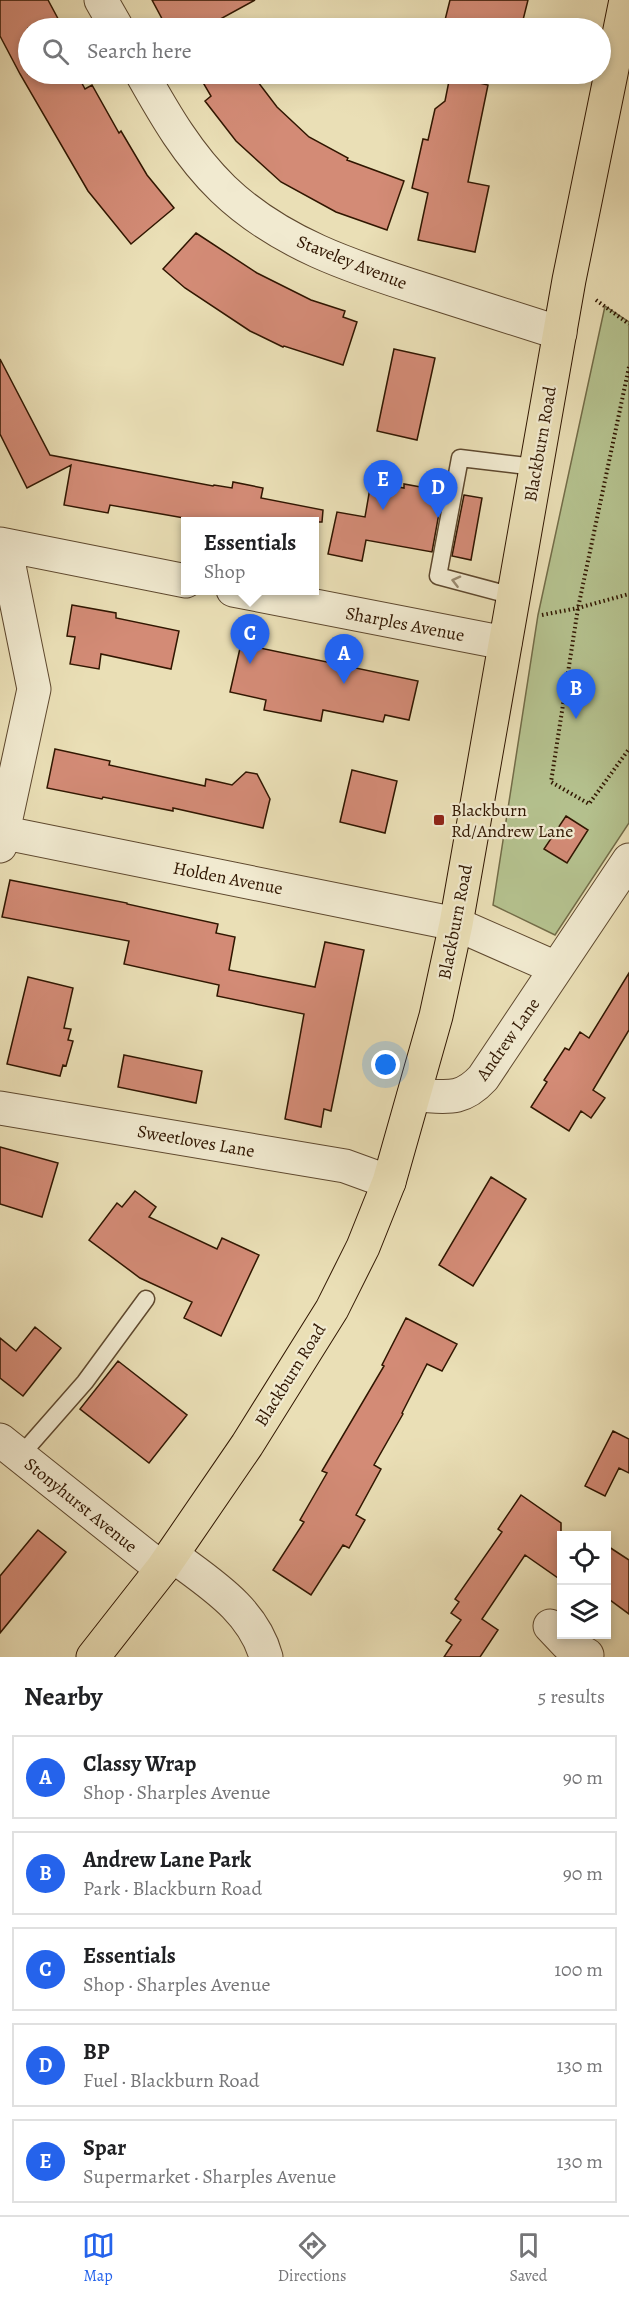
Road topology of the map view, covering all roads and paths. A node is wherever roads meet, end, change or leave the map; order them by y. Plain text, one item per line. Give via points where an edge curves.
1 (101, 0) edge
2 (626, 4) edge
3 (111, 18) edge
4 (611, 79) edge
5 (147, 84) edge
6 (610, 84) edge
7 (560, 333) junction
8 (629, 367) edge
9 (536, 467) junction
10 (3, 545) edge
11 (181, 580) edge
12 (629, 594) edge
13 (271, 595) edge
14 (578, 608) junction
15 (509, 620) junction
16 (629, 749) edge
17 (1, 837) edge
18 (629, 860) edge
19 (456, 924) junction
20 (556, 968) junction
21 (414, 1095) junction
22 (0, 1108) edge
23 (389, 1182) junction
24 (146, 1299) dead end
25 (10, 1448) edge
26 (167, 1562) junction
27 (93, 1657) edge
28 (266, 1657) edge

1 - 3 street
2 - 4 highway, Blackburn Road
5 - 7 street, Staveley Avenue via 194,157 260,220 308,248 360,269
6 - 7 highway, Blackburn Road
7 - 9 highway, Blackburn Road
8 - 14 path
9 - 15 highway, Blackburn Road
15 -> 9 lane via 438,576 460,458
10 - 11 street
10 - 17 street via 34,689
12 - 14 path
13 - 15 street, Sharples Avenue
14 - 15 path
14 - 16 path via 551,782 589,804
15 - 19 highway, Blackburn Road
17 - 19 street, Holden Avenue
18 - 20 street, Andrew Lane
19 - 20 street
19 - 21 highway, Blackburn Road
20 - 21 street, Andrew Lane via 473,1089 461,1096
21 - 23 highway, Blackburn Road
22 - 23 street, Sweetloves Lane via 345,1166
23 - 26 highway, Blackburn Road via 332,1309 247,1445
24 - 25 lane via 85,1382
25 - 26 street, Stonyhurst Avenue
26 - 27 highway, Blackburn Road
26 - 28 street, Stonyhurst Avenue via 224,1595 250,1620

